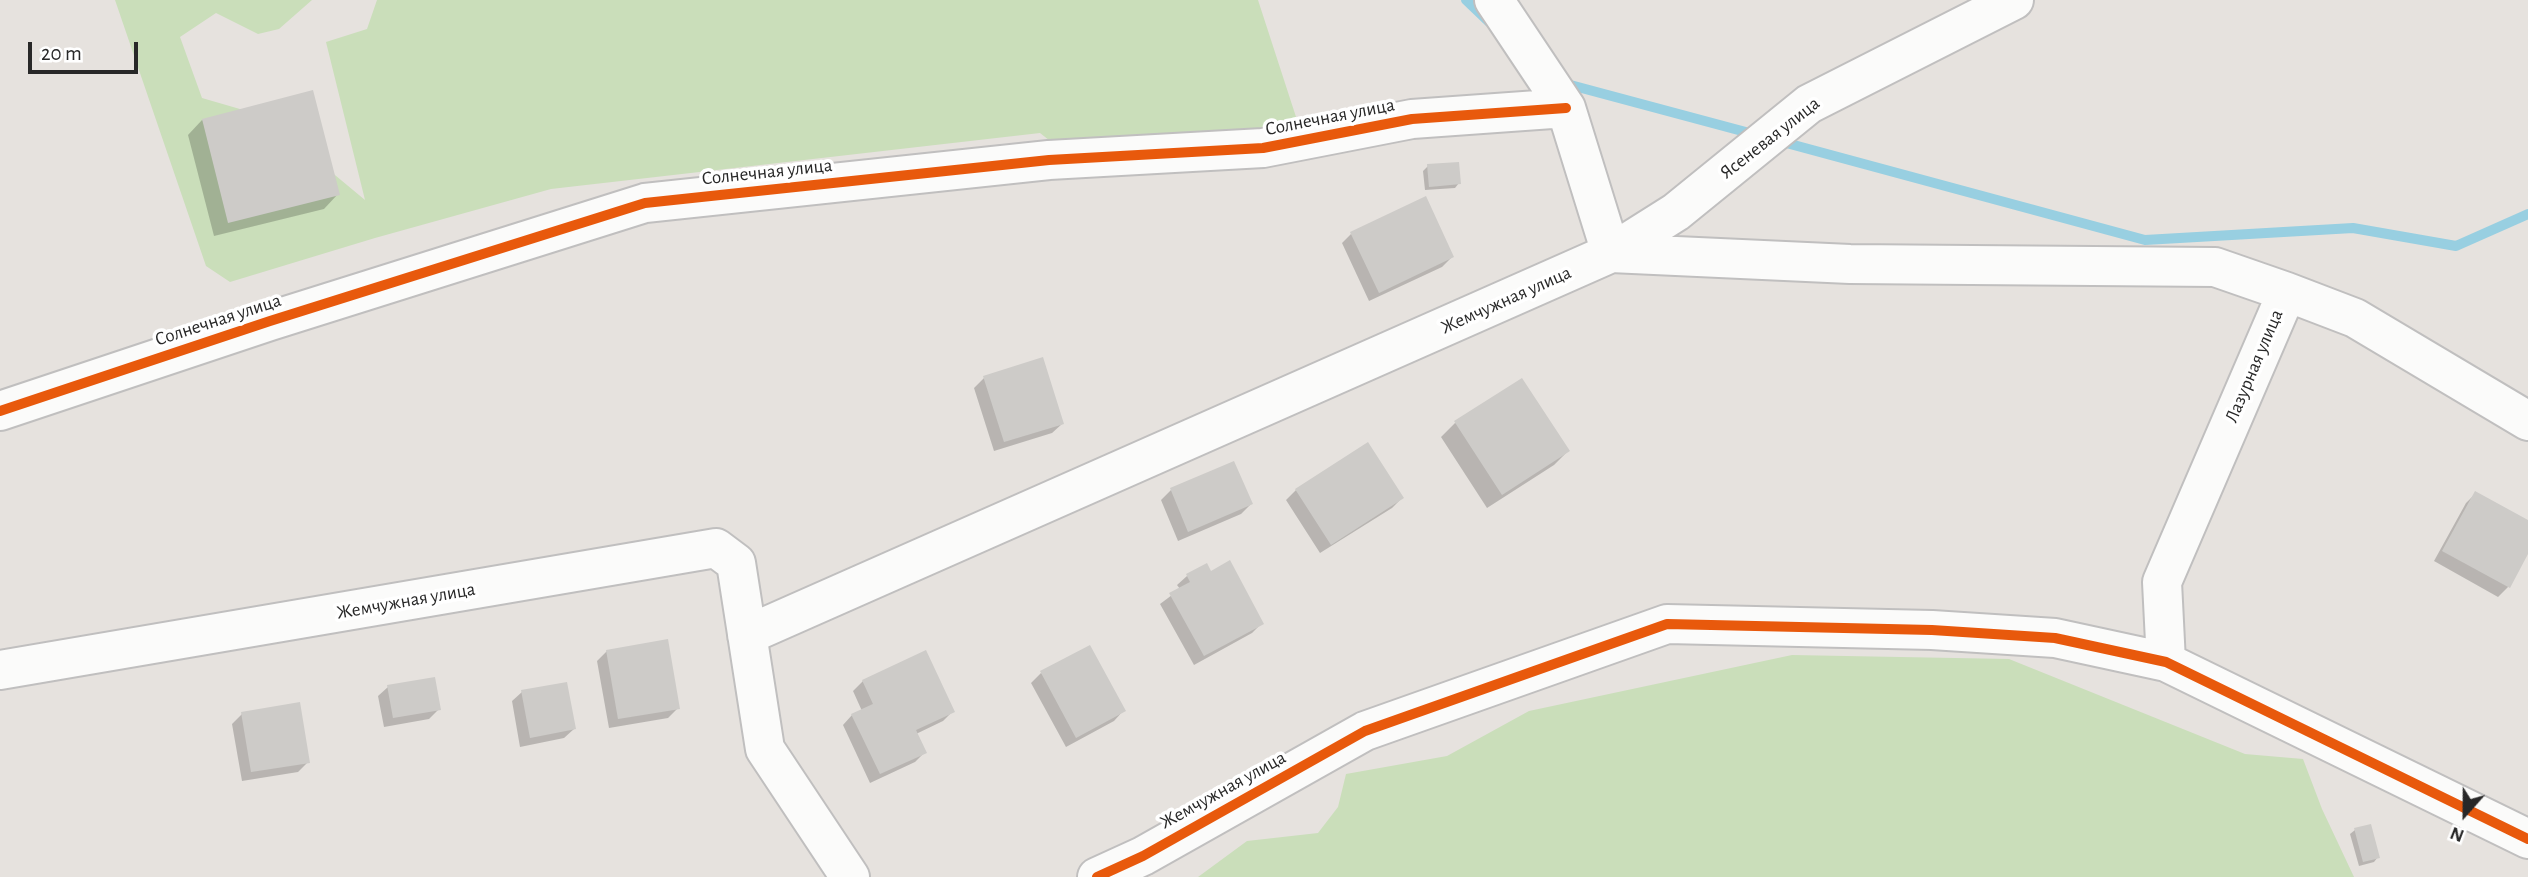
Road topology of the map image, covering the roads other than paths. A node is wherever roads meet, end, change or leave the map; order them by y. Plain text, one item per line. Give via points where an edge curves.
1 (1494, 0) edge
2 (2014, 0) edge
3 (1566, 108) junction
4 (1611, 253) junction
5 (2287, 292) junction
6 (0, 411) edge
7 (2528, 421) edge
8 (747, 635) junction
9 (2165, 662) junction
10 (0, 670) edge
11 (2528, 839) edge
12 (850, 877) edge
13 (1097, 877) edge

1 - 3 street
2 - 4 street, Ясеневая улица via 1809,104 1676,212
3 - 4 street
3 - 6 street, Солнечная улица via 1412,119 1263,148 1049,160 645,204
4 - 5 street via 1850,264 2215,267
4 - 8 street, Жемчужная улица
5 - 7 street, Лазурная улица via 2355,318
5 - 9 street, Лазурная улица via 2162,582
8 - 10 street, Жемчужная улица via 736,563 716,548
8 - 12 street, Жемчужная улица via 765,749
9 - 11 street, Жемчужная улица
9 - 13 street, Жемчужная улица via 2041,637 1667,624 1365,731 1143,856

